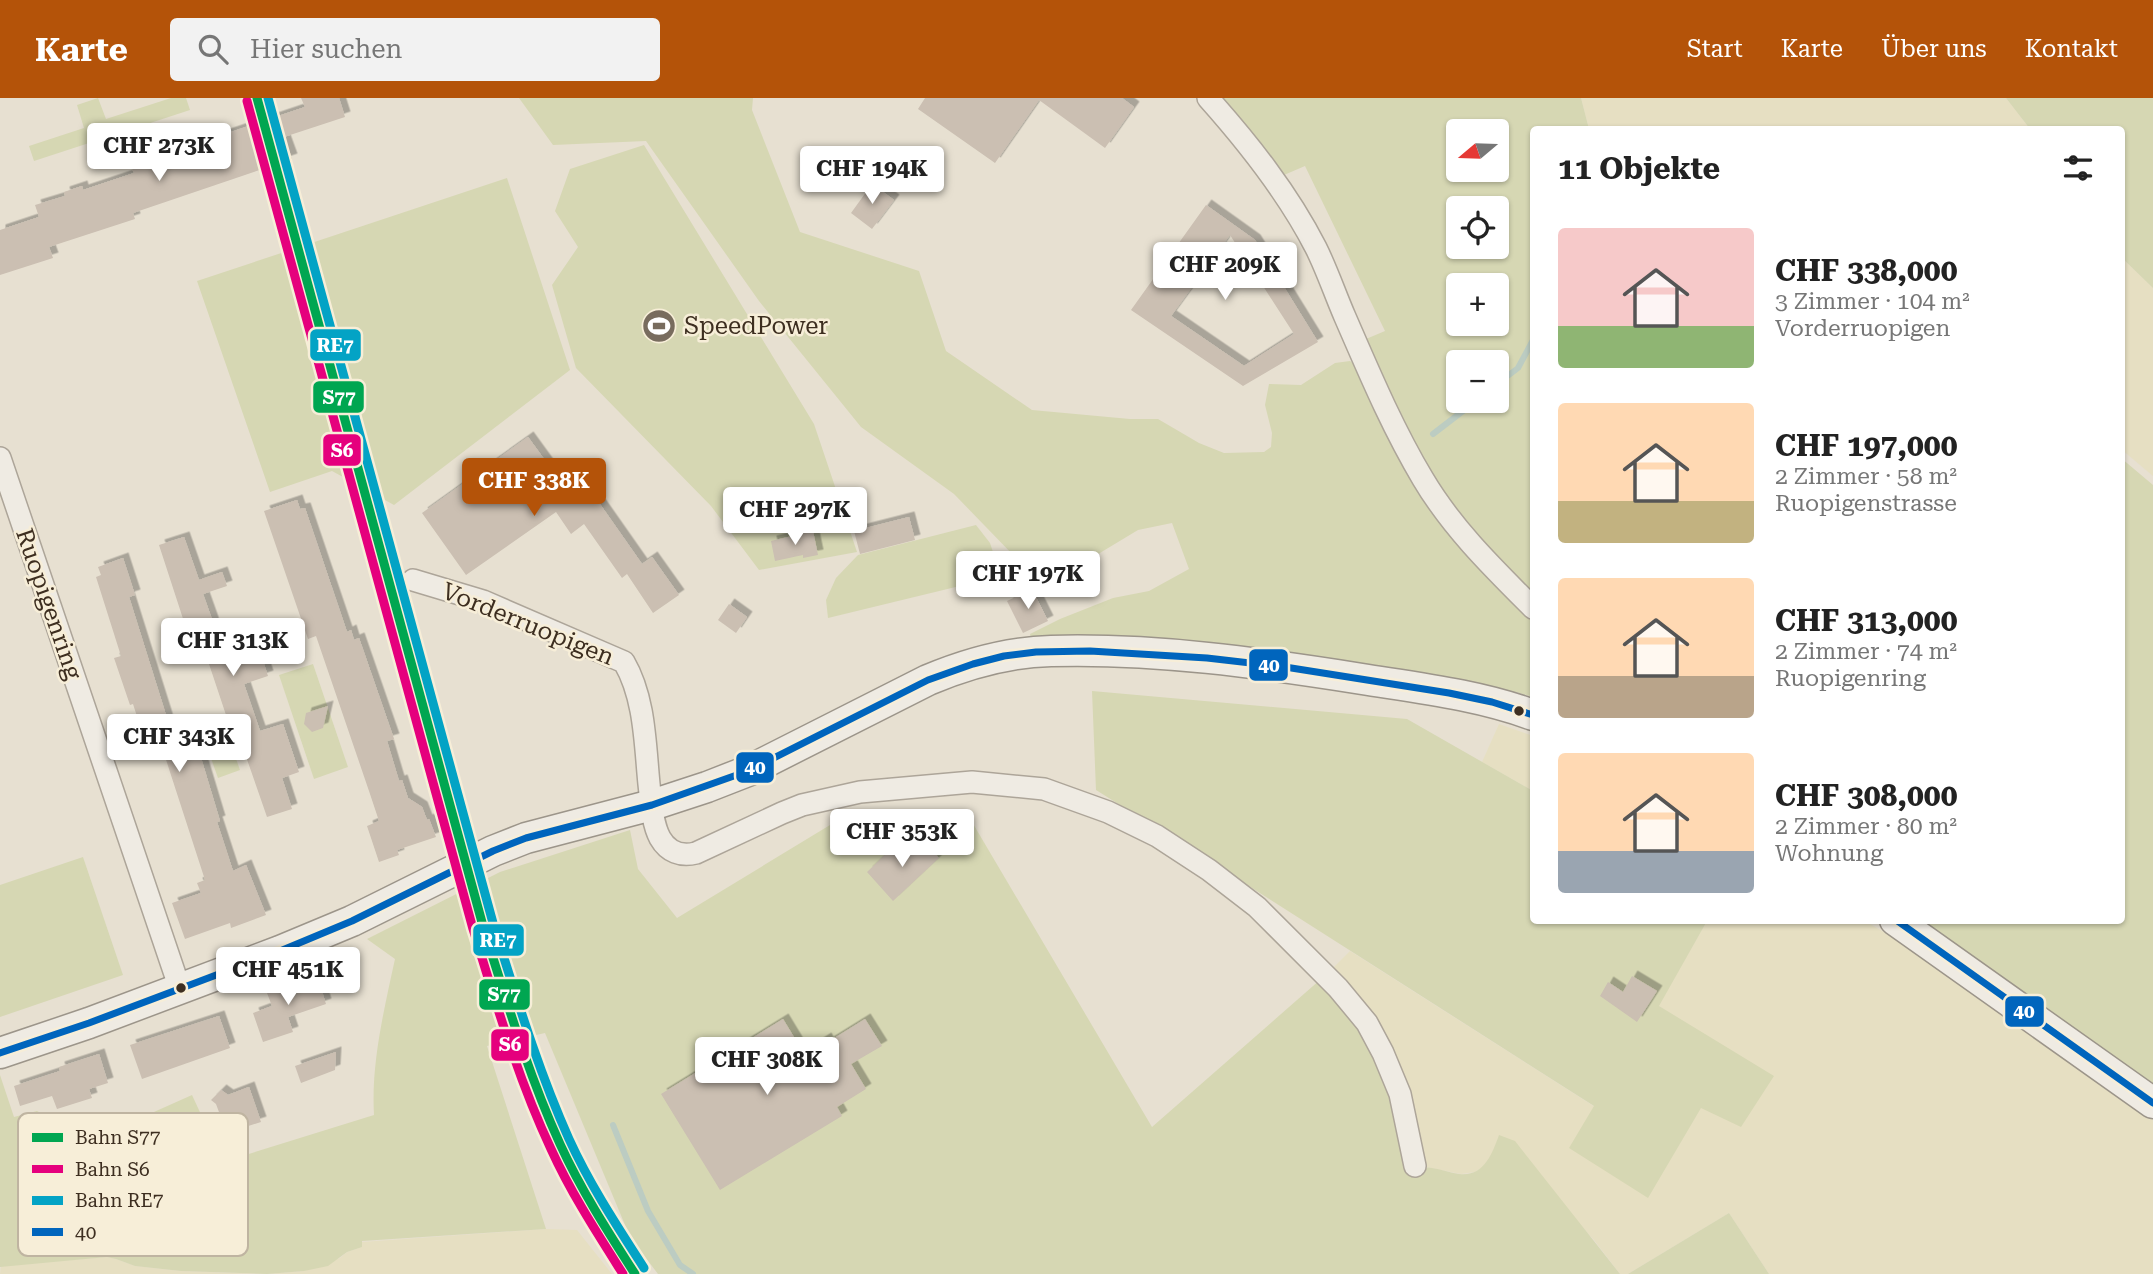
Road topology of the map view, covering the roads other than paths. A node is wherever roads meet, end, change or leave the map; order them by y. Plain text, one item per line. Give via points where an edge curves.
1 (1208, 98) edge
2 (0, 458) edge
3 (412, 580) dead end
4 (1530, 605) edge
5 (1530, 714) edge
6 (652, 804) junction
7 (1901, 924) edge
8 (180, 989) junction
9 (0, 1053) edge
10 (2153, 1103) edge
11 (1415, 1166) dead end

1 - 4 street via 1265,167 1316,249 1398,435 1424,481 1481,555
2 - 8 street, Ruopigenring
3 - 6 street, Vorderruopigen via 483,601 624,662 639,698
5 - 6 street via 1500,704 1302,669 1192,657 1049,651 950,670 748,771
6 - 8 street via 526,838 330,930
6 - 11 street, Vorderruopigen via 658,835 666,847 687,856 792,809 860,792 972,782 1044,789 1108,812 1157,836 1257,907 1338,988 1367,1023 1383,1054 1400,1094
7 - 10 street
8 - 9 street

